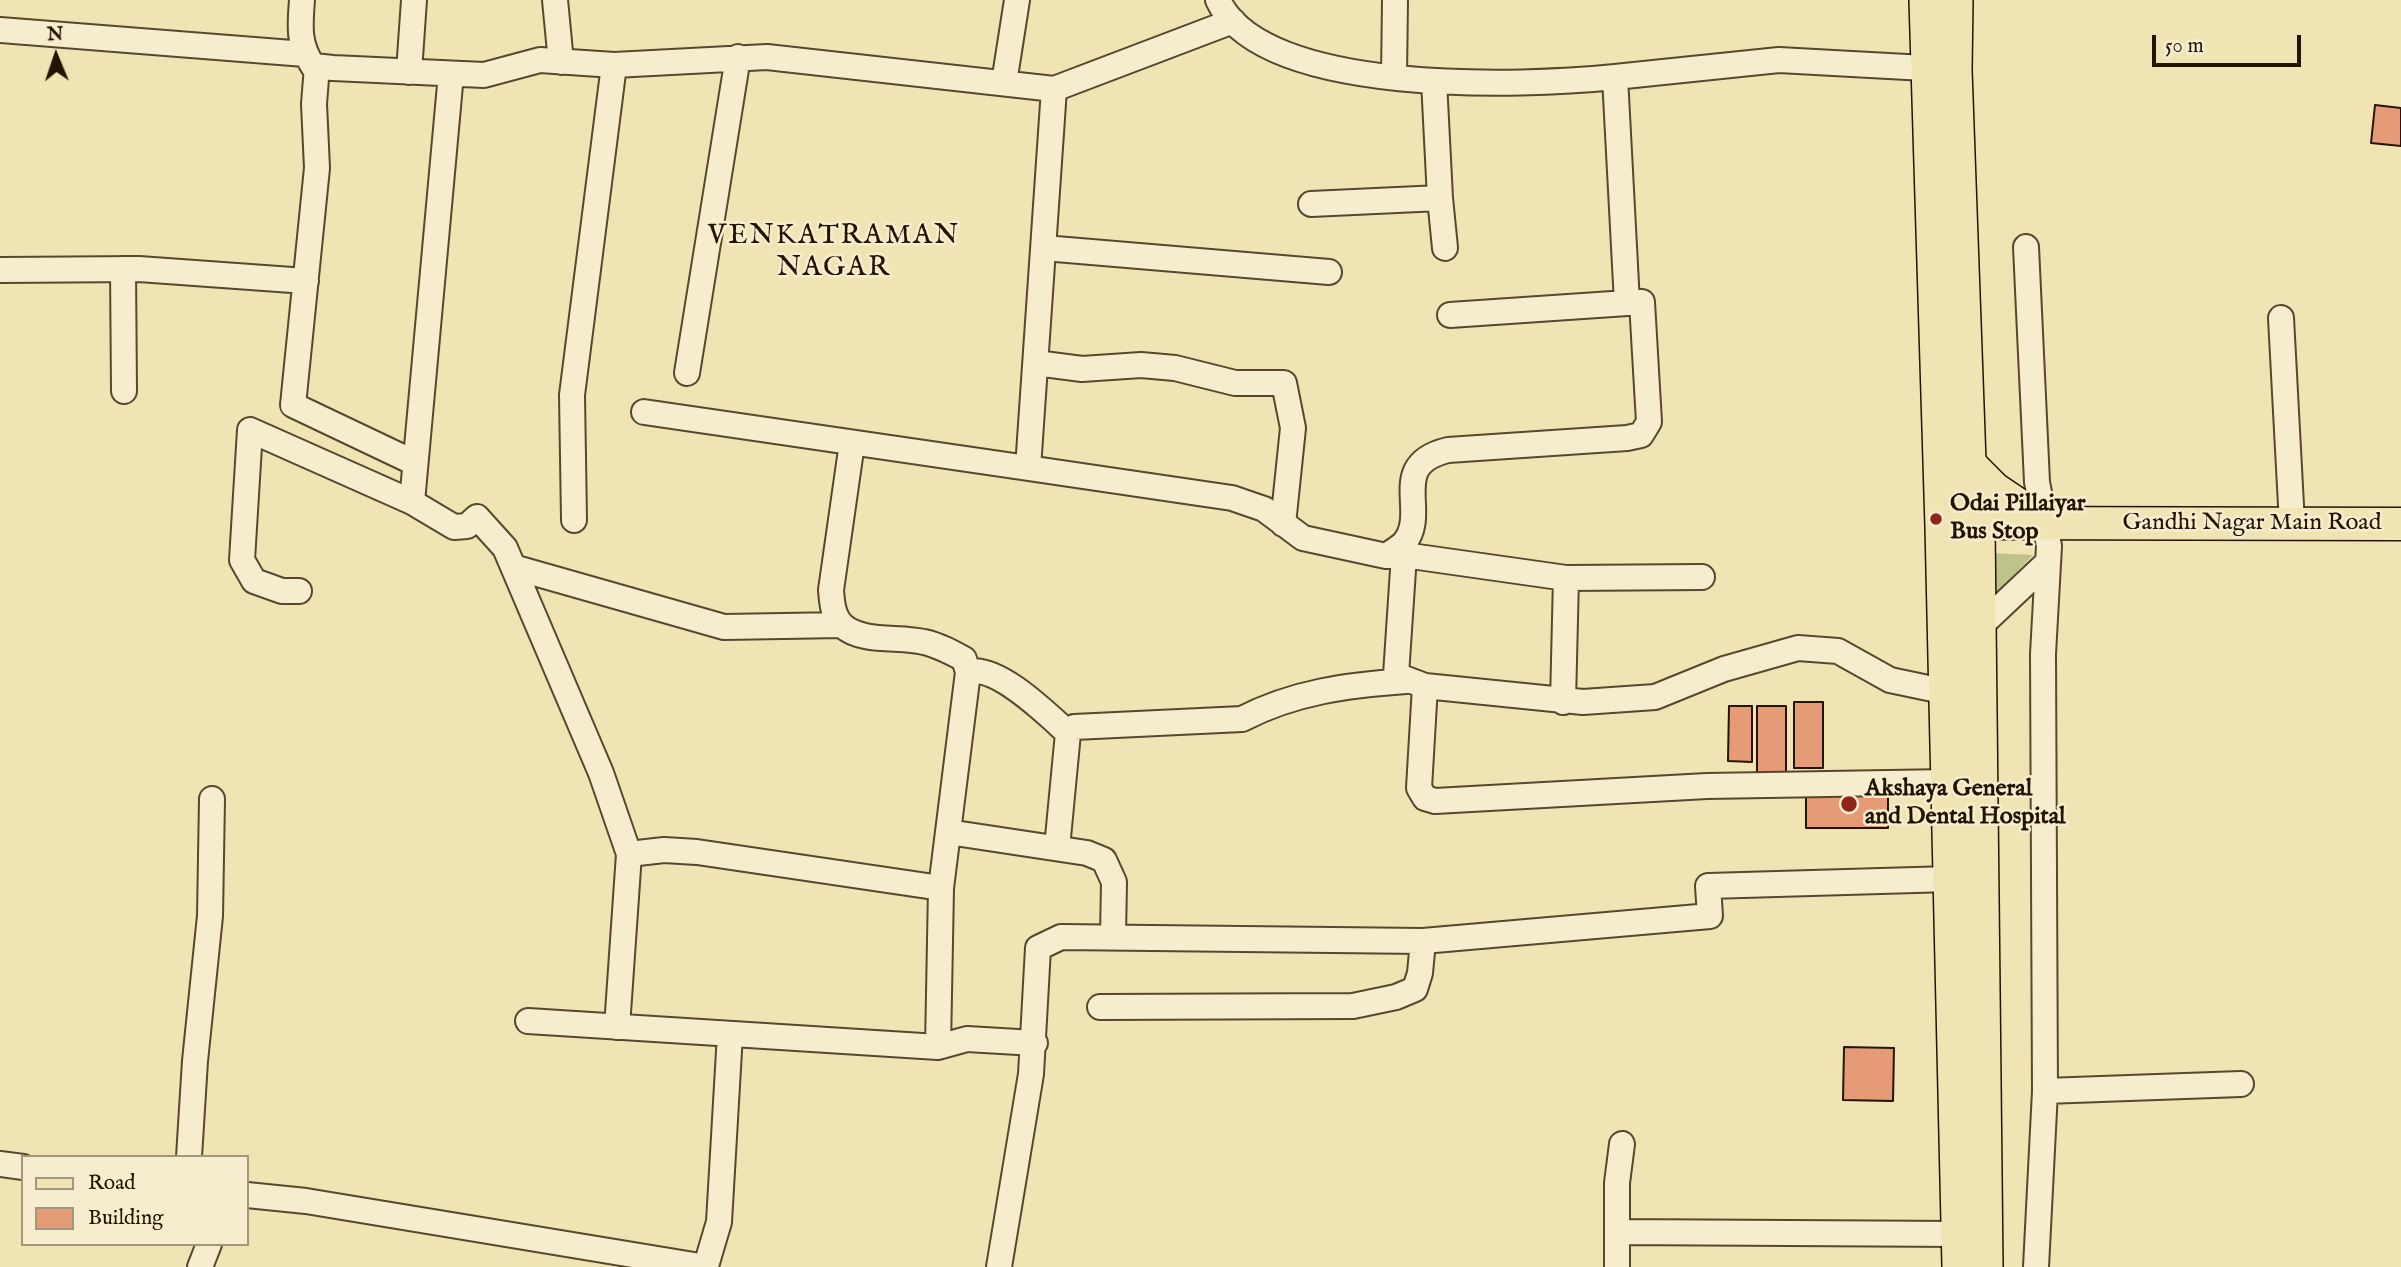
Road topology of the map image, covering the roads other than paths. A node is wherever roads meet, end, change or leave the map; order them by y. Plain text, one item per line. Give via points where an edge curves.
1 (302, 0) edge
2 (414, 0) edge
3 (555, 0) edge
4 (1017, 0) edge
5 (1218, 0) edge
6 (1395, 0) edge
7 (1927, 0) edge
8 (1955, 0) edge
9 (1233, 21) junction
10 (0, 30) edge
11 (738, 57) junction
12 (311, 60) junction
13 (561, 62) junction
14 (614, 65) junction
15 (1942, 69) junction
16 (409, 72) junction
17 (450, 74) junction
18 (1394, 77) junction
19 (1615, 77) junction
20 (1434, 82) junction
21 (1004, 83) junction
22 (1055, 89) junction
23 (1440, 198) junction
24 (1311, 204) dead end
25 (1445, 247) dead end
26 (2026, 247) dead end
27 (1044, 248) junction
28 (123, 269) junction
29 (0, 270) edge
30 (1329, 272) dead end
31 (306, 281) junction
32 (1628, 303) junction
33 (1450, 316) dead end
34 (2281, 318) dead end
35 (1035, 363) junction
36 (687, 373) dead end
37 (124, 391) dead end
38 (644, 412) dead end
39 (852, 443) junction
40 (415, 463) junction
41 (1968, 463) junction
42 (1028, 468) junction
43 (412, 502) junction
44 (574, 520) dead end
45 (1283, 524) junction
46 (2292, 524) junction
47 (2401, 524) edge
48 (1968, 531) junction
49 (2401, 542) edge
50 (2048, 544) junction
51 (1395, 555) junction
52 (513, 567) junction
53 (1702, 577) dead end
54 (1566, 578) junction
55 (299, 591) dead end
56 (842, 625) junction
57 (1976, 629) junction
58 (968, 672) junction
59 (1416, 684) junction
60 (1947, 692) junction
61 (1563, 702) junction
62 (1068, 733) junction
63 (1948, 782) junction
64 (212, 799) dead end
65 (948, 832) junction
66 (1057, 848) junction
67 (629, 854) junction
68 (1950, 878) junction
69 (941, 888) junction
70 (1113, 936) junction
71 (1423, 941) junction
72 (1100, 1007) dead end
73 (528, 1021) dead end
74 (618, 1027) junction
75 (730, 1034) junction
76 (1035, 1044) junction
77 (938, 1047) junction
78 (2241, 1084) dead end
79 (2045, 1091) junction
80 (1622, 1144) dead end
81 (189, 1155) edge
82 (0, 1164) edge
83 (21, 1167) edge
84 (248, 1195) edge
85 (1618, 1233) junction
86 (208, 1246) edge
87 (1960, 1251) edge
88 (598, 1258) edge
89 (706, 1266) edge
90 (200, 1267) edge
91 (999, 1267) edge
92 (1617, 1267) edge
93 (1985, 1267) edge
94 (2036, 1267) edge

1 - 12 street via 299,35
2 - 16 street
3 - 13 street
4 - 21 street
5 - 9 street
6 - 18 street
7 - 15 highway
8 - 15 highway
9 - 18 street via 1269,48 1294,57
9 - 22 street
10 - 12 street
11 - 14 street
11 - 21 street
11 - 36 street
12 - 16 street
12 - 31 street via 317,169
13 - 14 street
13 - 17 street via 540,60 484,75
14 - 44 street via 572,395
15 - 19 street via 1779,60
15 - 41 highway
15 - 48 highway
16 - 17 street
17 - 40 street
18 - 20 street
19 - 20 street via 1512,85
19 - 32 street
20 - 23 street
21 - 22 street
22 - 27 street
23 - 24 street
23 - 25 street
26 - 50 street via 2037,482
27 - 30 street
27 - 35 street
28 - 29 street
28 - 31 street
28 - 37 street
31 - 40 street via 293,405
32 - 33 street
32 - 51 street via 1642,302 1649,422 1641,435 1432,454 1420,461 1415,473 1409,535
34 - 46 street
35 - 42 street
35 - 45 street via 1082,369 1141,365 1235,383 1284,383 1293,428
38 - 39 street
39 - 42 street
39 - 56 street via 831,590 833,609
40 - 43 street
41 - 48 highway
41 - 50 main road
42 - 45 street via 1232,498 1264,509
43 - 52 street via 454,527 467,526 477,517 505,548
43 - 55 street via 250,430 242,560 254,580 282,591
45 - 51 street via 1303,538
46 - 47 main road, Gandhi Nagar Main Road
46 - 50 main road, Gandhi Nagar Main Road
48 - 50 main road, Gandhi Nagar Main Road
48 - 57 highway
48 - 60 highway
49 - 50 main road, Gandhi Nagar Main Road
50 - 57 street
50 - 79 street via 2043,654
51 - 54 street
51 - 59 street via 1396,675
52 - 56 street via 724,627
52 - 67 street via 601,773
53 - 54 street
54 - 61 street
56 - 58 street via 856,633 949,650 964,659
57 - 93 highway
58 - 62 street via 977,669 990,674 1024,695
58 - 65 street
59 - 61 street
59 - 62 street via 1305,693 1242,719 1074,727
59 - 63 street via 1419,788 1425,798 1435,801 1707,786
60 - 61 street via 1890,680 1838,651 1798,648 1724,669 1656,697
60 - 63 highway
62 - 66 street
63 - 68 highway
64 - 81 street via 210,916
65 - 66 street
65 - 69 street
66 - 70 street via 1104,860 1114,882
67 - 69 street via 697,852
67 - 74 street
68 - 71 street via 1708,886 1710,916
68 - 87 highway
69 - 77 street
70 - 71 street
70 - 76 street via 1061,937 1038,948
71 - 72 street via 1415,989 1379,1001 1353,1006
73 - 74 street
74 - 75 street
75 - 77 street
75 - 89 street via 719,1222
76 - 77 street via 967,1039
76 - 91 street
78 - 79 street
79 - 94 street
80 - 85 street
82 - 83 street
84 - 88 street via 306,1201
85 - 87 street
85 - 92 street
86 - 90 street
88 - 89 street

